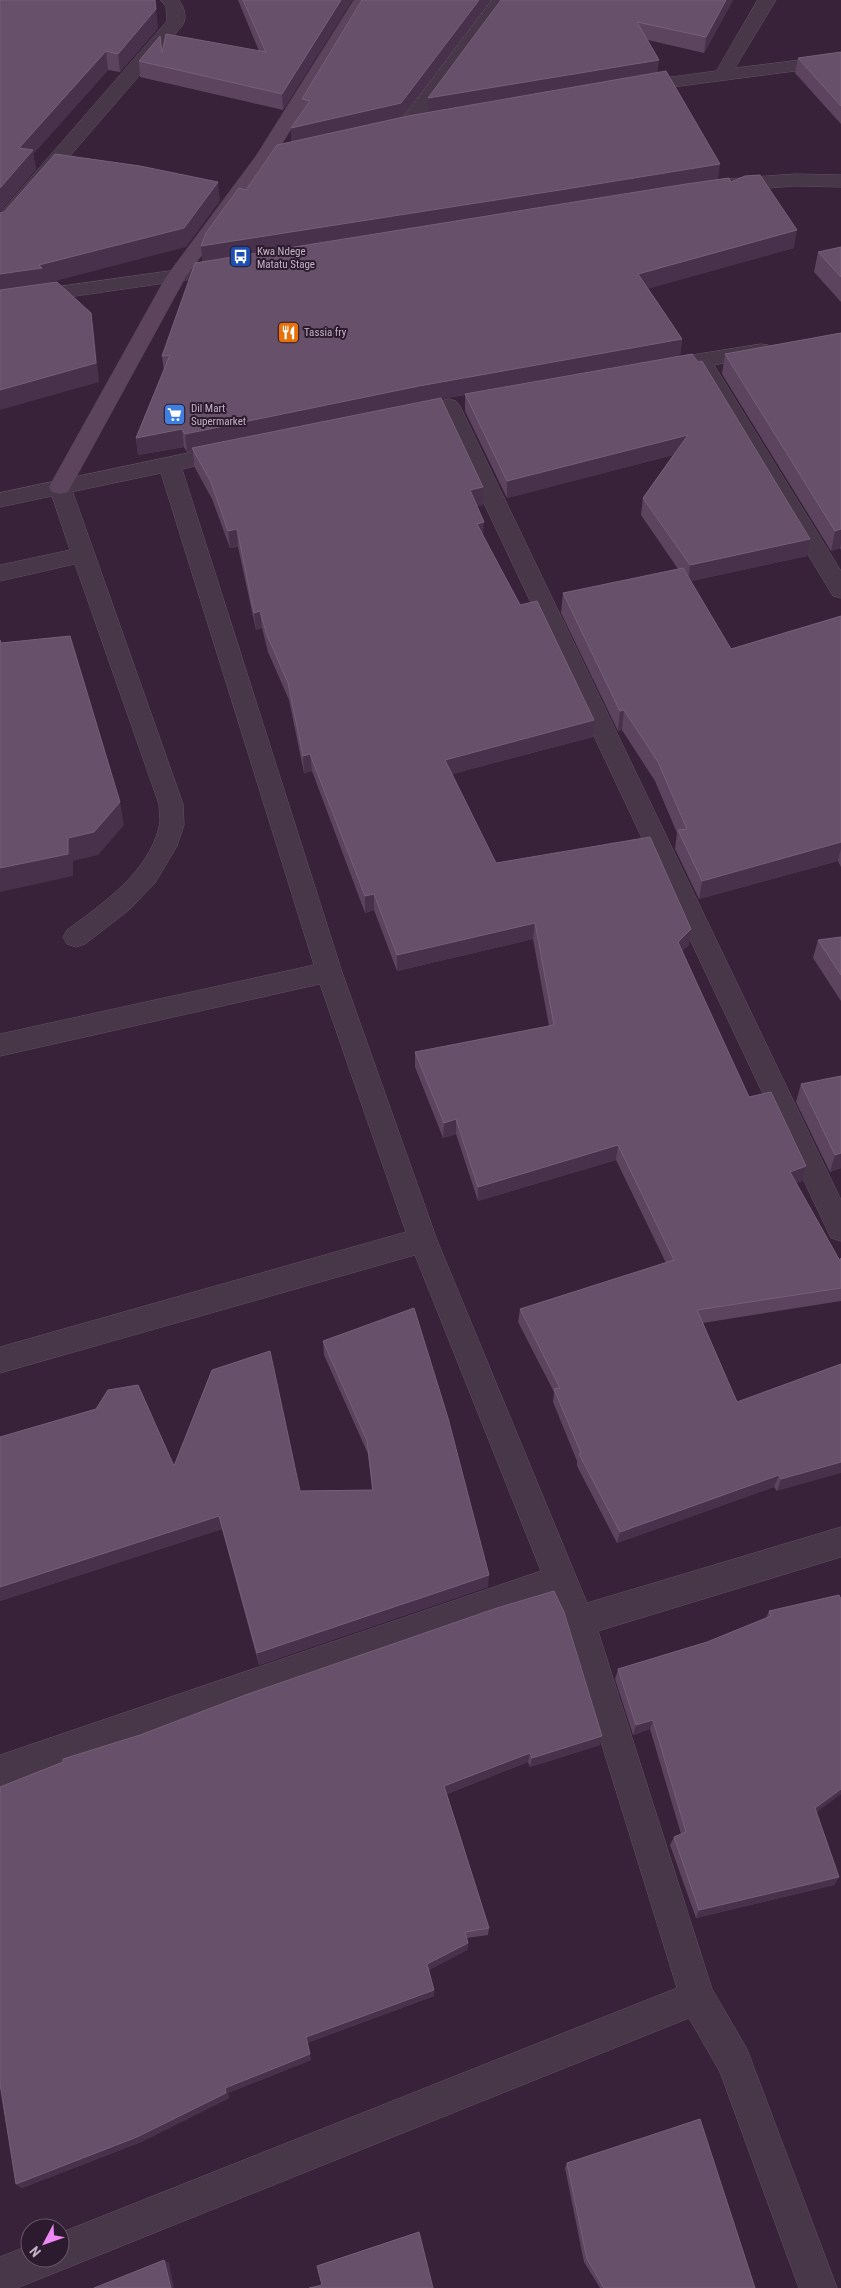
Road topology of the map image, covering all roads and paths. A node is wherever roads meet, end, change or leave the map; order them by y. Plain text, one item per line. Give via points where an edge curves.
1 (170, 0) edge
2 (363, 0) edge
3 (501, 0) edge
4 (767, 0) edge
5 (841, 60) edge
6 (723, 74) junction
7 (613, 90) edge
8 (437, 120) edge
9 (408, 125) junction
10 (388, 129) edge
11 (293, 151) edge
12 (264, 158) junction
13 (841, 181) edge
14 (711, 188) edge
15 (0, 225) edge
16 (244, 266) edge
17 (176, 278) junction
18 (0, 301) edge
19 (785, 347) edge
20 (700, 359) junction
21 (642, 370) edge
22 (449, 406) edge
23 (246, 448) edge
24 (169, 463) junction
25 (60, 487) junction
26 (0, 500) edge
27 (83, 554) junction
28 (0, 573) edge
29 (841, 590) edge
30 (76, 938) dead end
31 (329, 972) junction
32 (0, 1044) edge
33 (841, 1230) edge
34 (423, 1240) junction
35 (0, 1360) edge
36 (841, 1542) edge
37 (560, 1579) junction
38 (579, 1621) junction
39 (0, 1772) edge
40 (697, 1997) junction
41 (70, 2248) edge
42 (20, 2268) edge
43 (0, 2276) edge
44 (818, 2288) edge

1 - 15 street via 175,7 176,22
2 - 12 street
3 - 9 street
4 - 6 street
5 - 6 street
6 - 7 street
8 - 9 street
9 - 10 street
11 - 12 street
12 - 17 street
13 - 14 street via 794,180
16 - 17 street
17 - 18 street
17 - 25 street
19 - 20 street
20 - 21 street
20 - 29 street
22 - 33 street
23 - 24 street
24 - 25 street
24 - 31 street
25 - 26 street
25 - 27 street
27 - 28 street
27 - 30 street via 171,804 172,827 146,877 119,904
31 - 32 street
31 - 34 street
34 - 35 street
34 - 37 street
36 - 38 street
37 - 38 street
37 - 39 street
38 - 40 street
40 - 41 street
40 - 44 street via 734,2062
42 - 43 street

